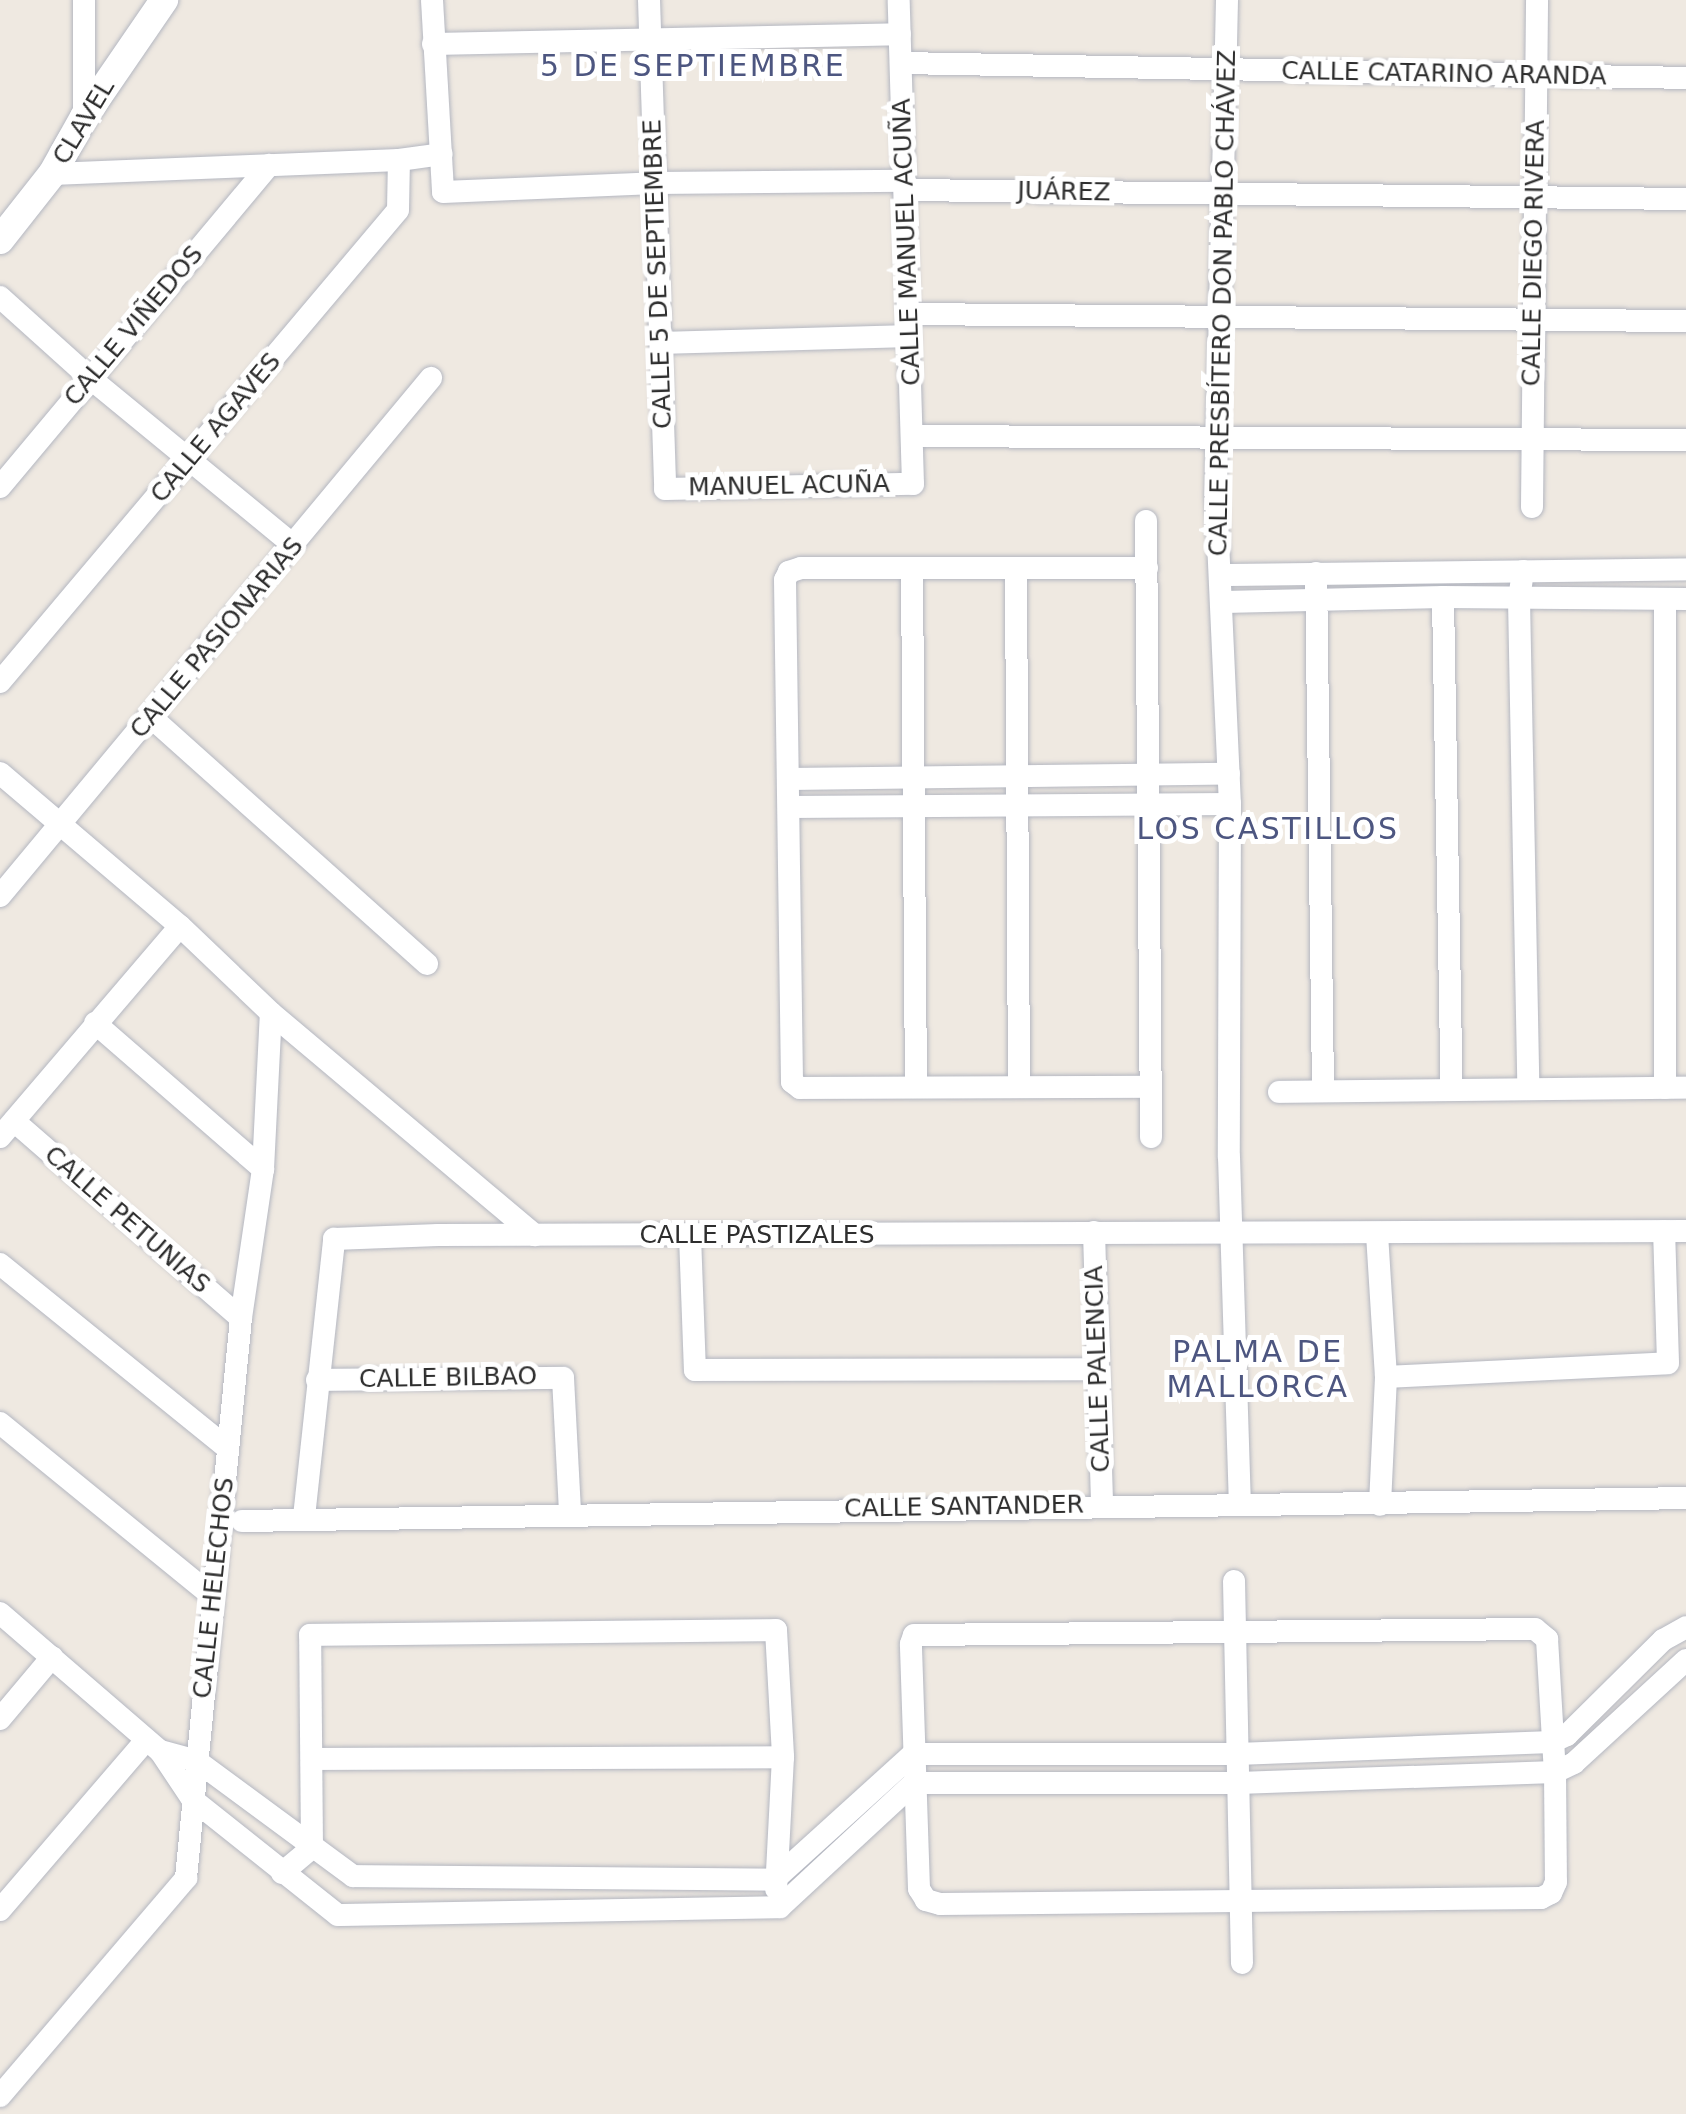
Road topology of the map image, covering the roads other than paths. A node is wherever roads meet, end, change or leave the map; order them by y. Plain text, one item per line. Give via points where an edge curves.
1 (84, 0) edge
2 (164, 0) edge
3 (432, 0) edge
4 (649, 0) edge
5 (900, 0) edge
6 (1227, 0) edge
7 (1537, 0) edge
8 (900, 34) junction
9 (650, 38) junction
10 (433, 44) junction
11 (84, 48) junction
12 (127, 54) junction
13 (901, 64) junction
14 (1225, 70) junction
15 (1536, 75) junction
16 (1686, 78) edge
17 (84, 117) junction
18 (442, 154) junction
19 (399, 160) junction
20 (268, 165) junction
21 (52, 174) junction
22 (655, 183) junction
23 (905, 185) junction
24 (1223, 193) junction
25 (1535, 197) junction
26 (1686, 199) edge
27 (0, 240) edge
28 (0, 297) edge
29 (1221, 320) junction
30 (1532, 321) junction
31 (1686, 321) edge
32 (909, 326) junction
33 (661, 343) junction
34 (90, 378) junction
35 (431, 378) dead end
36 (912, 436) junction
37 (1218, 436) junction
38 (1532, 436) junction
39 (1686, 440) edge
40 (190, 460) junction
41 (914, 484) joint
42 (0, 487) edge
43 (665, 488) joint
44 (1532, 507) dead end
45 (1146, 521) dead end
46 (293, 545) junction
47 (1147, 568) junction
48 (912, 569) junction
49 (1016, 569) junction
50 (1686, 569) edge
51 (1523, 572) junction
52 (1316, 573) junction
53 (1220, 575) junction
54 (1443, 597) junction
55 (1518, 598) junction
56 (1314, 600) junction
57 (1676, 600) edge
58 (1224, 602) junction
59 (0, 682) edge
60 (152, 718) junction
61 (0, 773) edge
62 (1229, 774) junction
63 (1017, 775) junction
64 (1145, 775) junction
65 (914, 777) junction
66 (789, 779) junction
67 (1146, 803) junction
68 (914, 804) junction
69 (1018, 804) junction
70 (1230, 804) junction
71 (790, 807) junction
72 (61, 823) junction
73 (0, 896) edge
74 (180, 926) junction
75 (427, 964) dead end
76 (270, 1014) junction
77 (95, 1023) junction
78 (1150, 1086) junction
79 (916, 1087) junction
80 (1019, 1087) junction
81 (1323, 1088) junction
82 (1528, 1088) junction
83 (1676, 1088) edge
84 (1452, 1089) junction
85 (1279, 1092) dead end
86 (7, 1129) edge
87 (1151, 1137) dead end
88 (263, 1169) junction
89 (1675, 1231) edge
90 (1094, 1232) junction
91 (1231, 1233) junction
92 (1376, 1234) junction
93 (535, 1235) junction
94 (690, 1236) junction
95 (0, 1264) edge
96 (240, 1318) junction
97 (1097, 1369) junction
98 (1386, 1376) junction
99 (317, 1380) junction
100 (0, 1424) edge
101 (228, 1448) junction
102 (1686, 1498) edge
103 (1102, 1505) junction
104 (1380, 1505) junction
105 (1240, 1506) junction
106 (570, 1513) junction
107 (304, 1517) junction
108 (242, 1521) dead end
109 (1234, 1581) dead end
110 (213, 1597) junction
111 (0, 1613) edge
112 (1686, 1627) edge
113 (1235, 1633) junction
114 (52, 1657) junction
115 (1686, 1660) edge
116 (0, 1719) edge
117 (1552, 1742) junction
118 (153, 1746) junction
119 (913, 1754) junction
120 (1238, 1754) junction
121 (783, 1757) junction
122 (314, 1759) junction
123 (197, 1760) junction
124 (1555, 1772) junction
125 (1238, 1782) junction
126 (914, 1783) junction
127 (192, 1799) junction
128 (312, 1848) junction
129 (282, 1872) junction
130 (774, 1880) junction
131 (1241, 1903) junction
132 (780, 1907) junction
133 (0, 1910) edge
134 (1242, 1963) dead end
135 (0, 2096) edge

1 - 11 street
2 - 12 street, CLAVEL
3 - 10 street
4 - 9 street, CALLE 5 DE SEPTIEMBRE
5 - 8 street, CALLE MANUEL ACUÑA
6 - 14 street, CALLE PRESBÍTERO DON PABLO CHÁVEZ
7 - 15 street, CALLE DIEGO RIVERA
8 - 9 street
8 - 13 street, CALLE MANUEL ACUÑA
9 - 10 street
9 - 22 street, CALLE 5 DE SEPTIEMBRE
10 - 18 street
11 - 12 street
11 - 17 street
12 - 17 street, CLAVEL
13 - 14 street, CALLE CATARINO ARANDA
13 - 23 street, CALLE MANUEL ACUÑA
14 - 15 street, CALLE CATARINO ARANDA
14 - 24 street, CALLE PRESBÍTERO DON PABLO CHÁVEZ
15 - 16 street, CALLE CATARINO ARANDA
15 - 25 street, CALLE DIEGO RIVERA
17 - 21 street, CLAVEL
18 - 19 street
18 - 22 street, JUÁREZ via 443,192
19 - 20 street
19 - 40 street, CALLE AGAVES via 398,210
20 - 21 street
20 - 34 street, CALLE VIÑEDOS
21 - 27 street, CLAVEL
22 - 23 street, JUÁREZ
22 - 33 street, CALLE 5 DE SEPTIEMBRE
23 - 24 street, JUÁREZ
23 - 32 street, CALLE MANUEL ACUÑA
24 - 25 street, JUÁREZ
24 - 29 street, CALLE PRESBÍTERO DON PABLO CHÁVEZ
25 - 26 street, JUÁREZ
25 - 30 street, CALLE DIEGO RIVERA
28 - 34 street
29 - 30 street
29 - 32 street
29 - 37 street, CALLE PRESBÍTERO DON PABLO CHÁVEZ
30 - 31 street
30 - 38 street, CALLE DIEGO RIVERA
32 - 33 street
32 - 36 street, CALLE MANUEL ACUÑA
33 - 43 street, CALLE 5 DE SEPTIEMBRE
34 - 40 street
34 - 42 street, CALLE VIÑEDOS
35 - 46 street, CALLE PASIONARIAS
36 - 37 street
36 - 41 street, CALLE MANUEL ACUÑA
37 - 38 street
37 - 53 street, CALLE PRESBÍTERO DON PABLO CHÁVEZ
38 - 39 street
38 - 44 street, CALLE DIEGO RIVERA
40 - 46 street
40 - 59 street, CALLE AGAVES
41 - 43 street, MANUEL ACUÑA
45 - 47 street
46 - 60 street, CALLE PASIONARIAS
47 - 49 street
47 - 64 street
48 - 49 street
48 - 65 street
48 - 66 street via 789,572
49 - 63 street
50 - 51 street
51 - 52 street
51 - 55 street
52 - 53 street
52 - 56 street
53 - 58 street, CALLE PRESBÍTERO DON PABLO CHÁVEZ
54 - 55 street
54 - 56 street
54 - 84 street
55 - 57 street
55 - 82 street
56 - 58 street
56 - 81 street
57 - 83 street
58 - 62 street, CALLE PRESBÍTERO DON PABLO CHÁVEZ
60 - 72 street, CALLE PASIONARIAS
60 - 75 street
61 - 72 street
62 - 64 street
62 - 70 street, CALLE PRESBÍTERO DON PABLO CHÁVEZ
63 - 64 street
63 - 65 street
63 - 69 street
64 - 67 street
65 - 66 street
65 - 68 street
66 - 71 street
67 - 69 street
67 - 70 street
67 - 78 street
68 - 69 street
68 - 71 street
68 - 79 street
69 - 80 street
70 - 91 street, CALLE PRESBÍTERO DON PABLO CHÁVEZ
71 - 79 street via 792,1082 800,1088
72 - 73 street, CALLE PASIONARIAS
72 - 74 street
74 - 76 street
74 - 77 street
76 - 88 street, CALLE HELECHOS
76 - 93 street
77 - 86 street
77 - 88 street
78 - 80 street
78 - 87 street
79 - 80 street
81 - 84 street
81 - 85 street
82 - 83 street
82 - 84 street
86 - 96 street, CALLE PETUNIAS
88 - 96 street, CALLE HELECHOS
89 - 92 street, CALLE PASTIZALES
89 - 98 street via 1668,1363
90 - 91 street, CALLE PASTIZALES
90 - 94 street, CALLE PASTIZALES
90 - 97 street, CALLE PALENCIA
91 - 92 street, CALLE PASTIZALES
91 - 105 street, CALLE PRESBÍTERO DON PABLO CHÁVEZ
92 - 98 street
93 - 94 street, CALLE PASTIZALES
93 - 99 street, CALLE PASTIZALES via 334,1239
94 - 97 street via 695,1370
95 - 101 street
96 - 101 street, CALLE HELECHOS
97 - 103 street, CALLE PALENCIA
98 - 104 street
99 - 106 street, CALLE BILBAO via 563,1378
99 - 107 street
100 - 110 street
101 - 110 street, CALLE HELECHOS
102 - 104 street, CALLE SANTANDER
103 - 105 street, CALLE SANTANDER
103 - 106 street, CALLE SANTANDER
104 - 105 street, CALLE SANTANDER
106 - 107 street, CALLE SANTANDER
107 - 108 street, CALLE SANTANDER
109 - 113 street
110 - 123 street, CALLE HELECHOS
111 - 114 street
112 - 117 street via 1663,1640
113 - 117 street via 1535,1629 1548,1639
113 - 119 street via 914,1636
113 - 120 street
114 - 116 street
114 - 118 street
115 - 124 street via 1574,1763
117 - 120 street
117 - 124 street
118 - 123 street
118 - 127 street
118 - 133 street
119 - 120 street
119 - 126 street
119 - 130 street
120 - 125 street
121 - 122 street
121 - 122 street via 776,1630 310,1635
121 - 130 street
122 - 128 street
123 - 127 street, CALLE HELECHOS
123 - 128 street
124 - 125 street
124 - 131 street via 1556,1882 1540,1898
125 - 126 street
125 - 131 street
126 - 131 street via 919,1890 926,1900
126 - 132 street
127 - 129 street
127 - 135 street, CALLE HELECHOS via 186,1878
128 - 129 street
128 - 130 street via 353,1876
129 - 132 street via 338,1915
130 - 132 street
131 - 134 street

